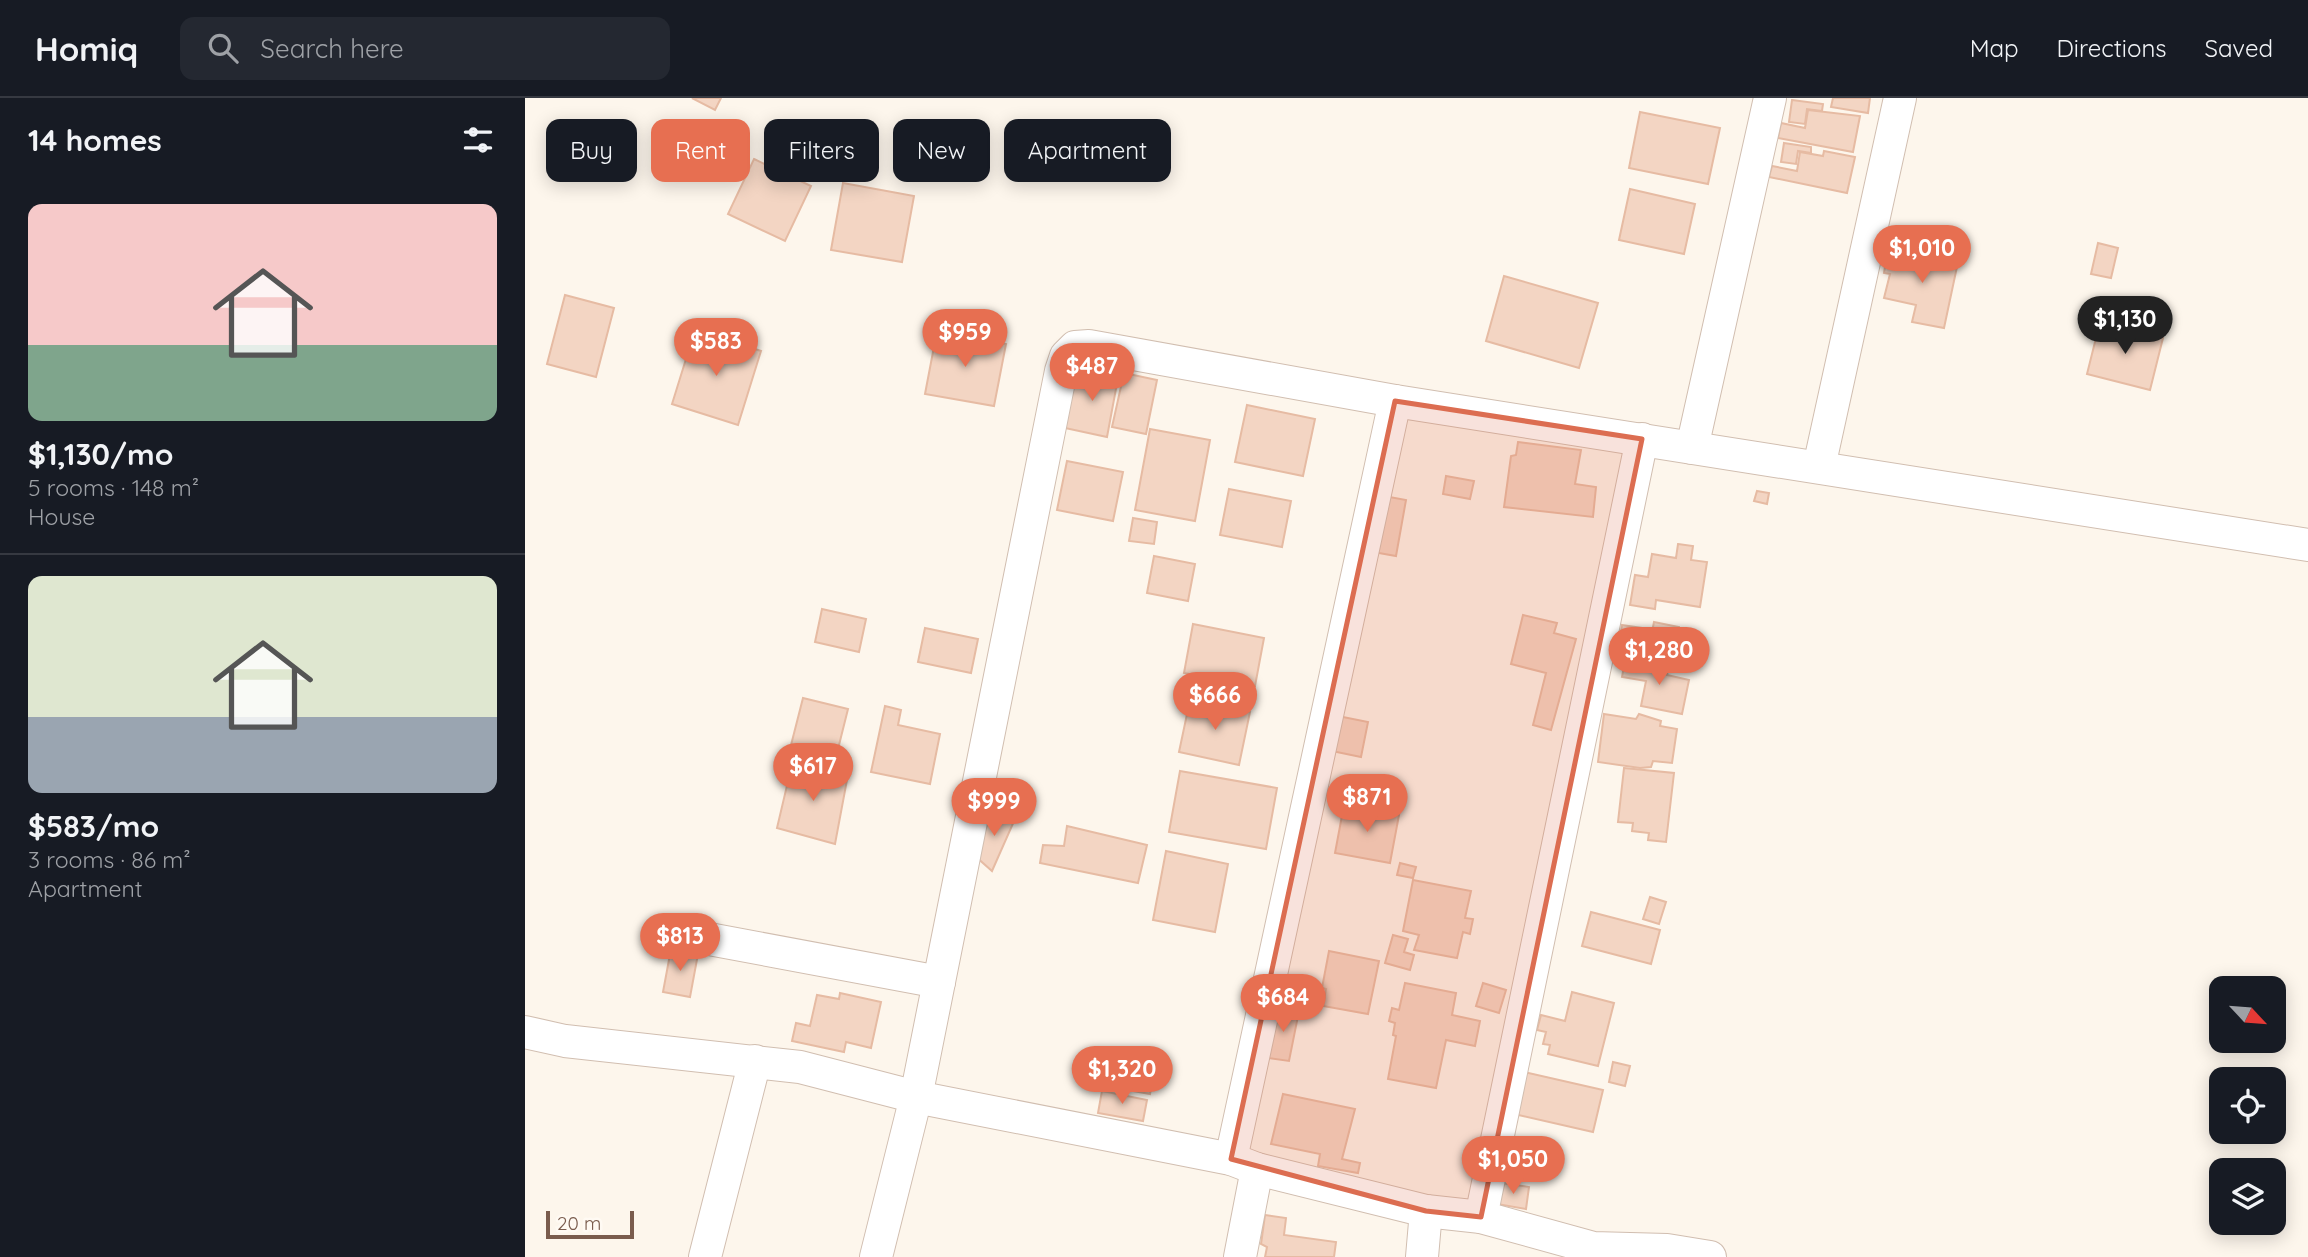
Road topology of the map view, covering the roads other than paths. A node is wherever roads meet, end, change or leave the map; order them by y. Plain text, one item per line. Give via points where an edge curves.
1 (1770, 98) edge
2 (1900, 98) edge
3 (1395, 401) junction
4 (1642, 439) junction
5 (1692, 448) junction
6 (1819, 467) junction
7 (2308, 545) edge
8 (693, 936) dead end
9 (939, 982) junction
10 (525, 1032) edge
11 (755, 1061) junction
12 (916, 1097) junction
13 (1244, 1164) junction
14 (1426, 1211) junction
15 (1481, 1217) junction
16 (705, 1257) edge
17 (876, 1257) edge
18 (1240, 1257) edge
19 (1422, 1257) edge
20 (1710, 1257) edge

1 - 5 street
2 - 6 street
3 - 4 street
3 - 9 street via 1089,346 1075,347 1066,356
3 - 13 street
4 - 5 street
4 - 15 street
5 - 6 street
6 - 7 street
8 - 9 street
9 - 12 street
10 - 11 street via 565,1041
11 - 12 street
11 - 16 street
12 - 13 street
12 - 17 street
13 - 14 street
13 - 18 street
14 - 15 street
14 - 19 street
15 - 20 street via 1593,1248 1667,1250

